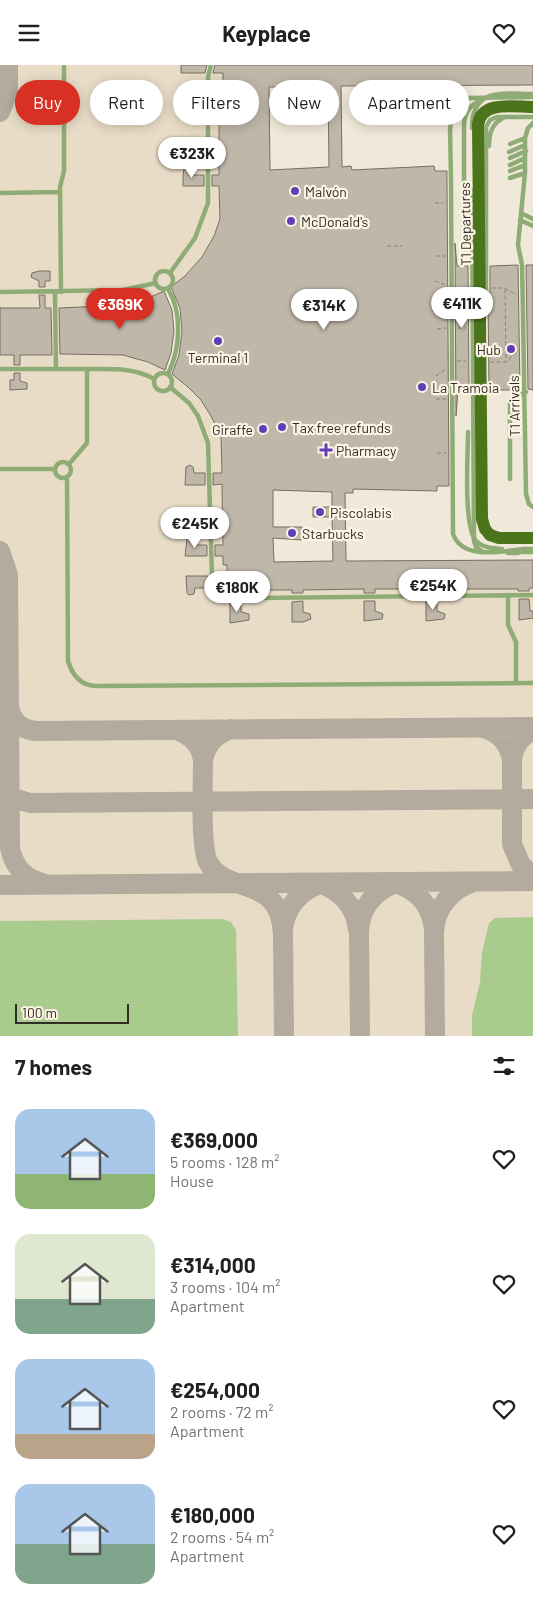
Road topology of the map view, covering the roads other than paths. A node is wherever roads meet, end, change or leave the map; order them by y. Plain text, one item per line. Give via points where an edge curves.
1 (64, 65) edge
2 (211, 65) edge
3 (533, 96) edge
4 (484, 99) junction
5 (533, 107) edge
6 (511, 116) junction
7 (533, 117) edge
8 (533, 123) edge
9 (525, 138) junction
10 (510, 144) dead end
11 (525, 145) junction
12 (489, 146) dead end
13 (526, 151) junction
14 (509, 152) dead end
15 (510, 158) dead end
16 (526, 159) junction
17 (510, 165) dead end
18 (525, 165) junction
19 (510, 171) dead end
20 (525, 173) junction
21 (510, 179) dead end
22 (60, 192) junction
23 (0, 193) edge
24 (521, 213) junction
25 (533, 219) edge
26 (520, 220) junction
27 (533, 226) edge
28 (464, 228) dead end
29 (170, 273) junction
30 (156, 283) junction
31 (168, 289) junction
32 (0, 292) edge
33 (55, 292) junction
34 (61, 292) junction
35 (0, 369) edge
36 (56, 369) junction
37 (87, 369) junction
38 (168, 374) junction
39 (154, 379) junction
40 (170, 387) junction
41 (526, 393) junction
42 (468, 432) dead end
43 (69, 464) junction
44 (0, 469) edge
45 (55, 469) junction
46 (67, 477) junction
47 (510, 479) dead end
48 (533, 507) edge
49 (533, 538) edge
50 (490, 545) junction
51 (533, 549) edge
52 (518, 553) junction
53 (533, 553) edge
54 (508, 595) junction
55 (533, 595) edge
56 (516, 683) junction
57 (533, 683) edge

1 - 22 lane via 64,171
2 - 29 lane via 208,77 208,203 195,238
3 - 4 lane, bridge
3 - 52 lane via 490,95 476,106 472,119 474,541 476,547 484,552
4 - 28 lane, bridge via 470,106 464,120
4 - 50 lane, bridge via 466,97 454,105 450,128 452,453 455,538 470,550
5 - 50 main road, T1 Departures, bridge via 488,109 482,113 478,125 482,519
6 - 7 lane
6 - 12 lane via 494,125
6 - 52 lane via 493,118 485,132 487,530 496,545
8 - 9 lane
9 - 10 lane
9 - 11 lane, T1 Arrivals
11 - 13 lane, T1 Arrivals
11 - 14 lane
13 - 15 lane
13 - 16 lane, T1 Arrivals
16 - 17 lane
16 - 18 lane, T1 Arrivals
18 - 19 lane
18 - 20 lane, T1 Arrivals
20 - 21 lane
20 - 24 lane, T1 Arrivals
22 - 23 lane
22 - 34 lane
24 - 25 lane
24 - 26 lane, T1 Arrivals
26 - 27 lane
26 - 41 lane, T1 Arrivals via 518,245 522,265
29 - 30 lane via 159,273
29 - 31 lane via 173,283
30 - 31 lane
30 - 34 lane via 122,290
31 - 38 lane via 174,303 178,331 175,359
32 - 33 lane
33 - 34 lane
33 - 36 lane
35 - 36 lane
36 - 37 lane
37 - 39 lane via 119,369
37 - 43 lane via 87,443
38 - 39 lane via 158,374
38 - 40 lane
39 - 40 lane via 154,385 160,390
40 - 54 lane via 189,403 204,430 210,462 212,577 224,594 243,598
41 - 47 lane via 510,402
41 - 48 lane, T1 Arrivals via 526,495
42 - 50 lane, bridge via 470,527 476,541 484,547
43 - 45 lane via 60,462
43 - 46 lane via 71,471
44 - 45 lane
45 - 46 lane via 58,476
46 - 56 lane via 68,661 75,676 87,684
49 - 50 main road via 499,538
50 - 51 lane, bridge
52 - 53 lane
54 - 55 lane
54 - 56 lane via 508,625 516,642
56 - 57 lane

